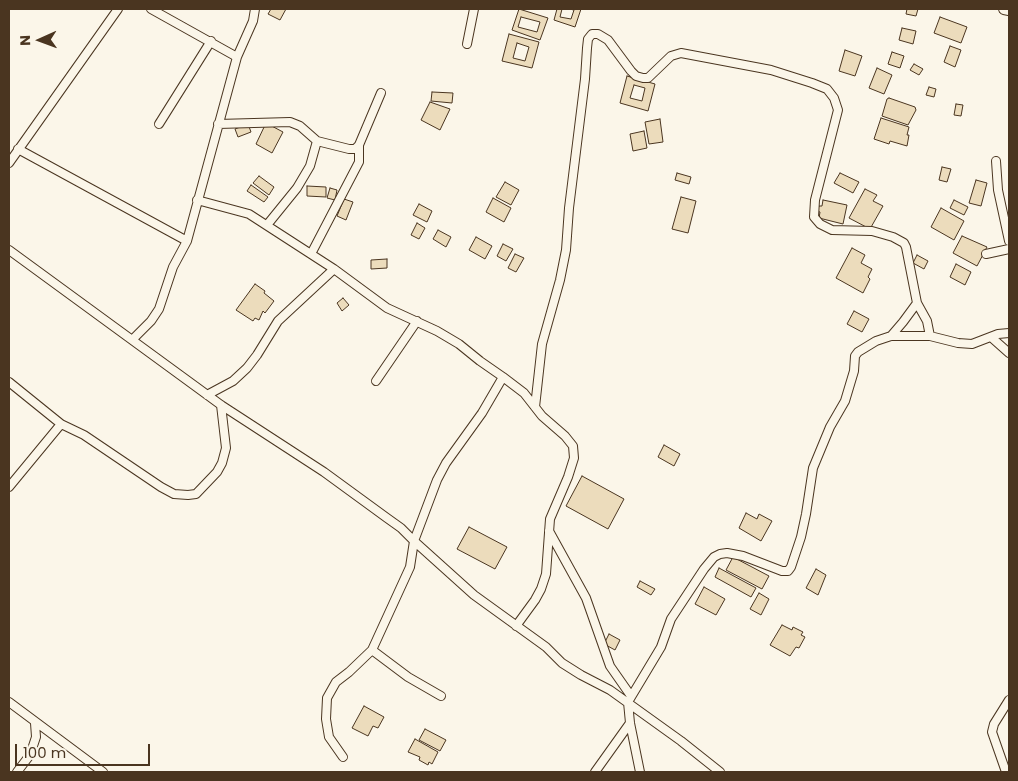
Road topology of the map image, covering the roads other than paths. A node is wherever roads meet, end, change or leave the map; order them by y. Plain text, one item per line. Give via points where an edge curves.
1 (118, 9) edge
2 (151, 9) edge
3 (255, 9) edge
4 (474, 9) edge
5 (1004, 9) edge
6 (1009, 10) edge
7 (211, 41) junction
8 (468, 44) dead end
9 (237, 57) junction
10 (381, 93) dead end
11 (159, 124) dead end
12 (218, 124) junction
13 (317, 141) junction
14 (359, 145) junction
15 (18, 149) junction
16 (996, 161) dead end
17 (9, 163) edge
18 (197, 200) junction
19 (267, 225) junction
20 (186, 241) junction
21 (1009, 241) edge
22 (1009, 249) edge
23 (9, 250) edge
24 (312, 254) junction
25 (986, 254) dead end
26 (334, 269) junction
27 (917, 303) junction
28 (417, 321) junction
29 (1009, 333) edge
30 (890, 336) junction
31 (930, 336) junction
32 (991, 337) junction
33 (132, 340) junction
34 (1009, 353) edge
35 (503, 377) junction
36 (376, 381) dead end
37 (9, 382) edge
38 (207, 395) junction
39 (221, 405) junction
40 (535, 407) junction
41 (62, 424) junction
42 (9, 487) edge
43 (549, 531) junction
44 (414, 542) junction
45 (516, 626) junction
46 (372, 650) junction
47 (441, 696) dead end
48 (630, 699) junction
49 (1009, 700) edge
50 (9, 702) edge
51 (630, 722) junction
52 (35, 723) junction
53 (343, 756) dead end
54 (17, 772) edge
55 (103, 772) edge
56 (594, 772) edge
57 (640, 772) edge
58 (720, 772) edge
59 (1006, 772) edge

1 - 15 street
2 - 7 street
3 - 9 street
4 - 8 street
5 - 6 street
7 - 9 street
7 - 11 street
9 - 12 street
10 - 14 street
12 - 13 street via 290,122
12 - 18 street
13 - 14 street via 349,149
13 - 19 street via 310,166 297,188
14 - 24 street via 359,162
15 - 17 street
15 - 20 street
16 - 21 street via 998,190
18 - 19 street via 250,214
18 - 20 street
19 - 24 street
20 - 33 street via 159,309 151,322
22 - 25 street
23 - 33 street
24 - 26 street
26 - 28 street via 387,308
26 - 38 street via 278,321 247,368 233,381
27 - 30 street
27 - 31 street via 927,321
27 - 40 street via 904,243 872,231 832,230 814,217 815,200 838,110 827,89 771,70 681,52 671,56 648,78 643,78 630,71 608,40 592,34 588,39 566,250 542,344
28 - 35 street via 460,344
28 - 36 street
29 - 32 street
30 - 31 street
30 - 48 street via 876,341 855,356 845,402 812,468 806,514 791,567 777,570 734,554 714,557 675,612 661,647
31 - 32 street via 972,344
32 - 34 street
33 - 38 street
35 - 40 street via 524,393
35 - 44 street via 446,463
37 - 41 street
38 - 39 street
39 - 41 street via 226,448 222,462 196,494 188,496 174,494 161,487
39 - 44 street via 355,495 401,528
40 - 43 street via 565,436 574,452 568,477 552,510
41 - 42 street
43 - 45 street via 546,574 541,589
43 - 48 street via 586,598 610,666
44 - 45 street via 474,595
44 - 46 street via 410,567
45 - 48 street via 562,663
46 - 47 street
46 - 53 street via 336,682 327,698 329,737
48 - 51 street
48 - 58 street
49 - 59 street via 992,732
50 - 52 street
51 - 56 street
51 - 57 street
52 - 54 street via 36,738 30,755
52 - 55 street

